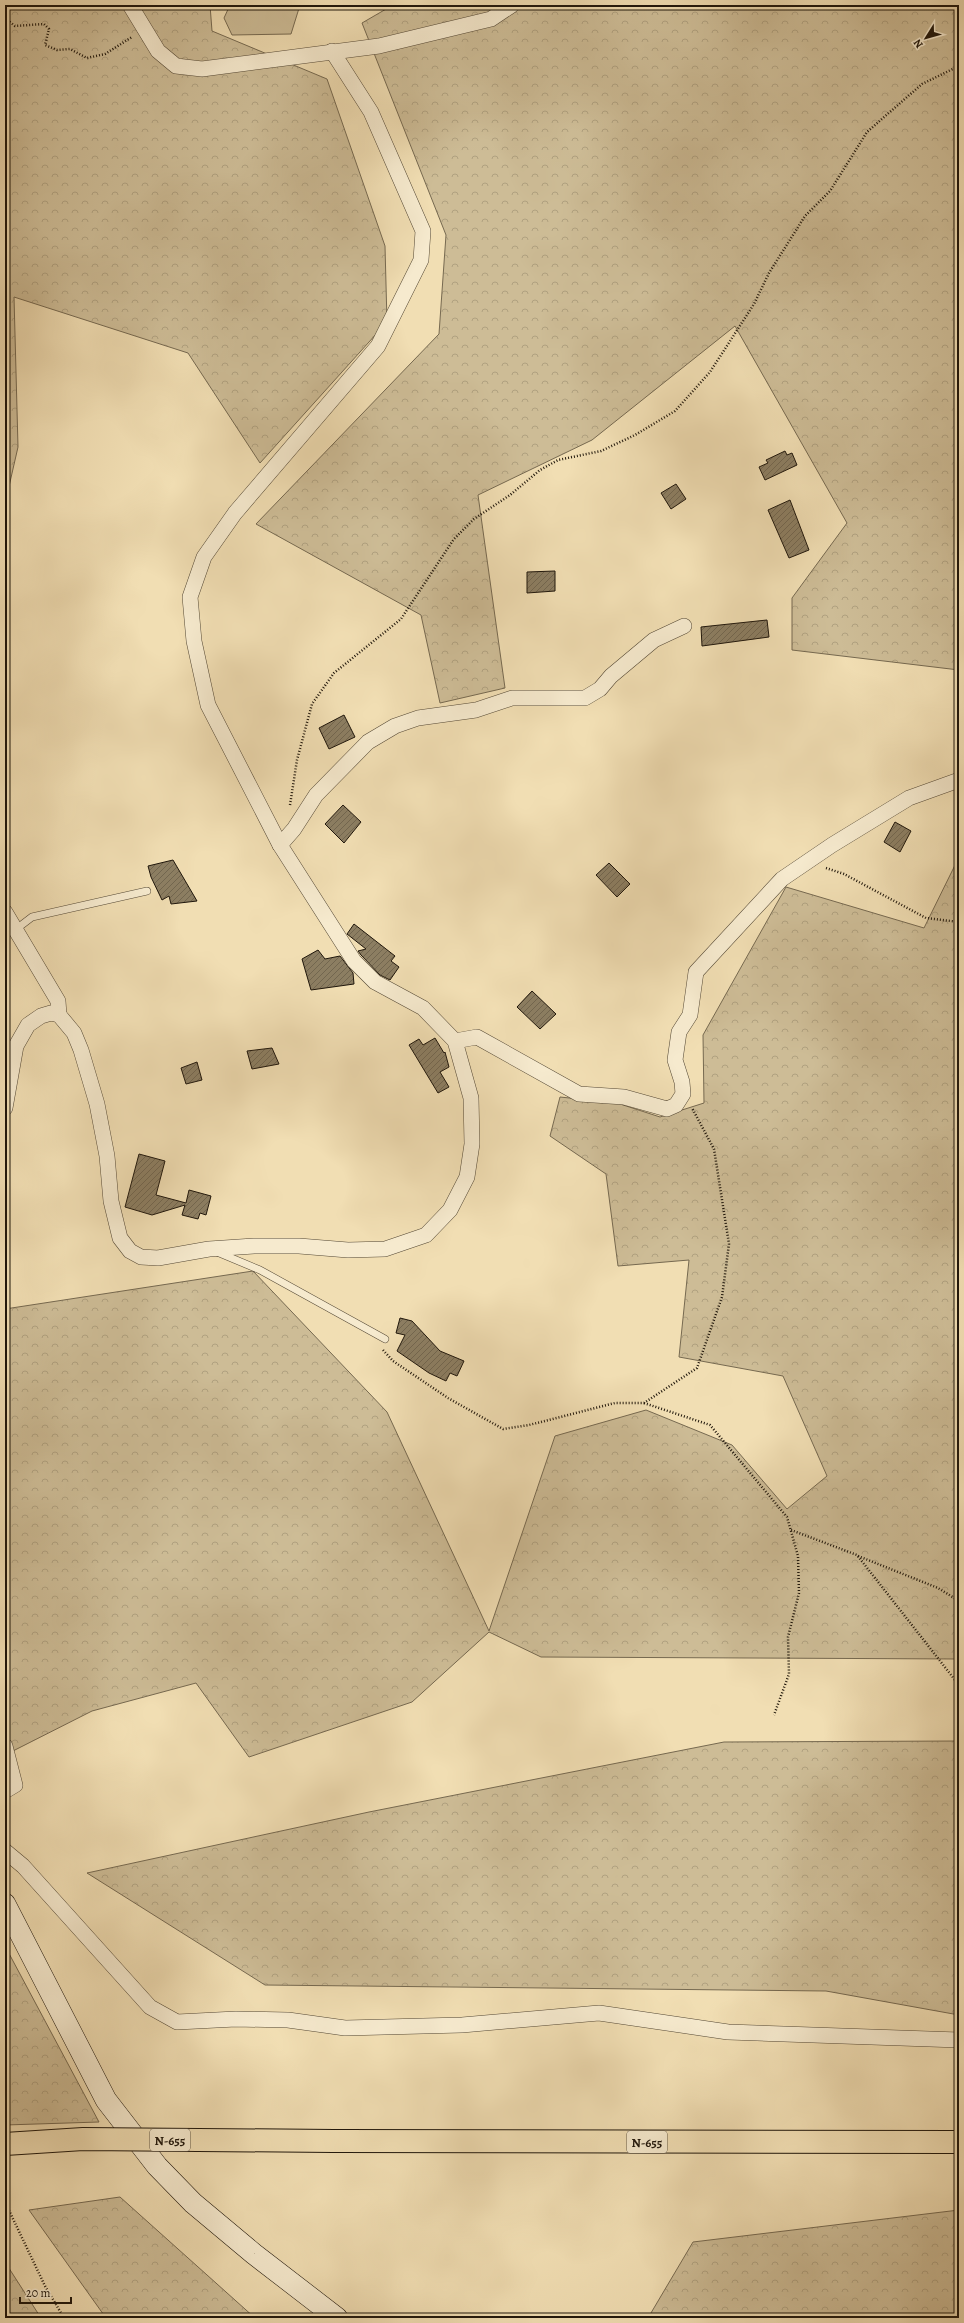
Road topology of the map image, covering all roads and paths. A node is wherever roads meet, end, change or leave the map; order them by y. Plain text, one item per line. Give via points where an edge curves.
1 (130, 5) edge
2 (512, 5) edge
3 (5, 18) edge
4 (145, 30) junction
5 (332, 51) junction
6 (959, 66) edge
7 (684, 626) dead end
8 (959, 780) edge
9 (294, 829) junction
10 (280, 845) junction
11 (806, 863) junction
12 (147, 891) dead end
13 (5, 912) edge
14 (959, 922) edge
15 (15, 930) junction
16 (59, 1015) junction
17 (455, 1041) junction
18 (683, 1094) junction
19 (5, 1108) edge
20 (209, 1249) junction
21 (364, 1327) junction
22 (385, 1339) dead end
23 (644, 1403) junction
24 (791, 1530) junction
25 (857, 1556) junction
26 (959, 1601) edge
27 (959, 1680) edge
28 (774, 1715) dead end
29 (5, 1746) edge
30 (5, 1791) edge
31 (5, 1851) edge
32 (5, 1904) edge
33 (959, 2040) edge
34 (959, 2142) edge
35 (5, 2144) edge
36 (5, 2202) edge
37 (64, 2318) edge
38 (338, 2318) edge

1 - 4 street
2 - 5 street via 491,19 379,46
3 - 4 path via 15,26 44,24 49,29 45,45 57,50 70,49 87,58 105,54
4 - 5 street via 158,51 176,66 202,69
5 - 10 street via 371,112 424,231 421,260 378,346 235,513 204,558 190,598 194,641 208,705
6 - 9 path via 922,84 867,132 830,191 805,216 769,273 754,304 710,372 676,411 601,451 558,460 540,470 510,495 474,519 454,539 401,618 334,673 312,704 297,760 290,802
7 - 9 street via 654,640 611,676 600,689 585,698 512,698 476,710 418,718 395,726 368,742 316,795
8 - 11 street via 909,798
9 - 10 street
10 - 17 street via 354,961 375,982 423,1008
11 - 14 path via 844,874 926,918
11 - 18 street via 782,879 696,972 690,1015 679,1032 675,1060
12 - 15 lane via 32,917
13 - 15 street
15 - 16 street via 58,1001
16 - 19 street via 51,1013 41,1016 28,1026 16,1046
16 - 20 street via 74,1033 96,1104 107,1156 111,1201 120,1238 130,1251 141,1257 158,1258
17 - 18 street via 477,1037 579,1094 624,1096 667,1109 676,1105
17 - 20 street via 471,1098 472,1144 467,1177 450,1210 426,1235 385,1249 348,1250 299,1246
18 - 23 path via 714,1149 729,1244 722,1297 697,1368
20 - 21 lane via 260,1270
21 - 22 lane
21 - 23 path via 392,1361 448,1398 503,1429 615,1403
23 - 24 path via 710,1426 787,1517
24 - 25 path
24 - 28 path via 798,1556 799,1593 788,1637 789,1674
25 - 26 path via 938,1588
25 - 27 path via 955,1680
29 - 30 street via 15,1785
31 - 33 street via 23,1866 150,2006 177,2022 236,2019 288,2020 345,2028 446,2026 599,2013 728,2032
32 - 38 main road via 106,2100 157,2166 193,2203 254,2254
34 - 35 highway, N-655, bridge via 83,2139
36 - 37 path via 45,2286

